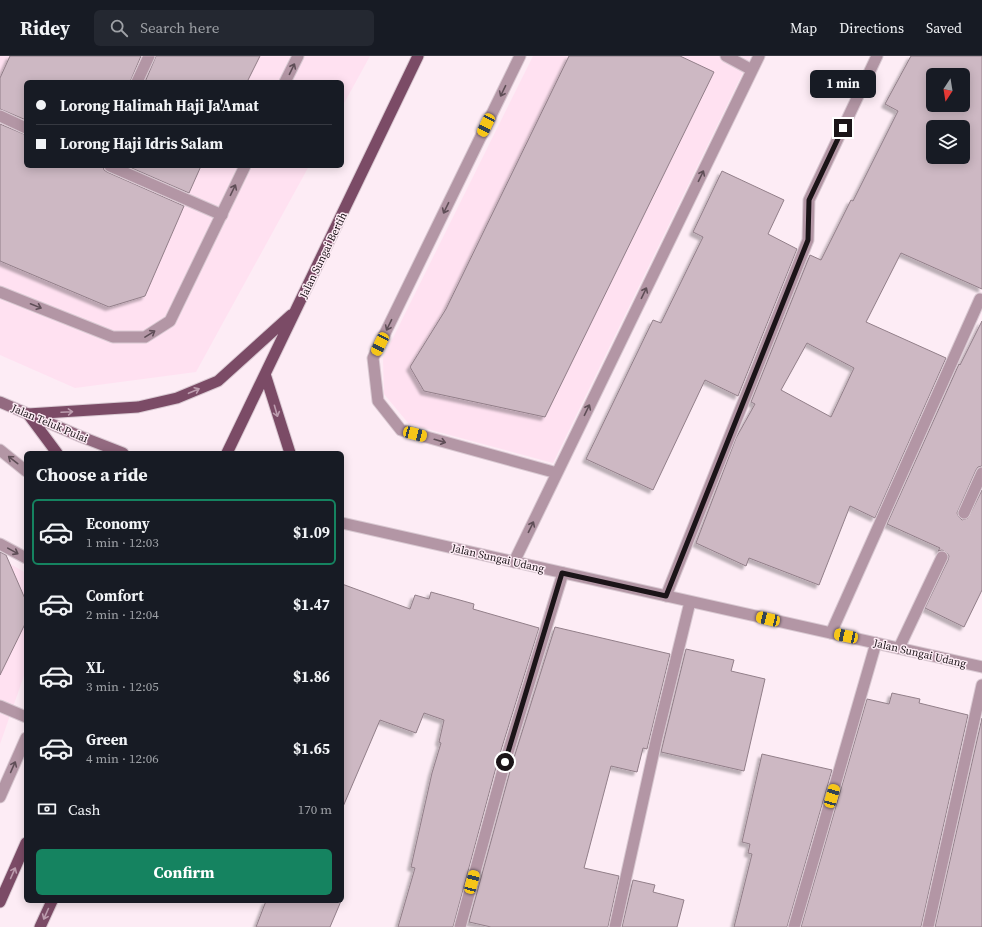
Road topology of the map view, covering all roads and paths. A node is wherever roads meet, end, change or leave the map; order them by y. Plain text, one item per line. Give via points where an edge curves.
1 (149, 56) edge
2 (298, 56) edge
3 (418, 56) edge
4 (520, 56) edge
5 (726, 56) edge
6 (759, 56) edge
7 (877, 56) edge
8 (752, 70) junction
9 (138, 80) edge
10 (286, 80) edge
11 (0, 116) edge
12 (24, 127) edge
13 (115, 168) edge
14 (244, 168) edge
15 (222, 215) junction
16 (0, 292) edge
17 (980, 299) dead end
18 (295, 312) junction
19 (265, 374) junction
20 (0, 402) edge
21 (28, 414) junction
22 (0, 450) edge
23 (56, 451) edge
24 (118, 451) edge
25 (228, 451) edge
26 (289, 451) edge
27 (24, 468) edge
28 (556, 473) junction
29 (982, 473) edge
30 (964, 513) dead end
31 (344, 523) edge
32 (0, 544) edge
33 (24, 557) edge
34 (942, 557) dead end
35 (514, 562) junction
36 (562, 573) junction
37 (666, 596) junction
38 (690, 602) junction
39 (831, 633) junction
40 (876, 643) junction
41 (899, 648) junction
42 (982, 667) edge
43 (982, 685) edge
44 (0, 706) edge
45 (24, 716) edge
46 (24, 742) edge
47 (0, 796) edge
48 (24, 848) edge
49 (0, 902) edge
50 (51, 903) edge
51 (40, 927) edge
52 (460, 927) edge
53 (615, 927) edge
54 (794, 927) edge
55 (928, 927) edge

1 - 9 street
10 -> 2 street
3 - 18 main road, Jalan Sungai Bertih
4 -> 28 street via 373,358 378,401 401,430
5 - 8 street
6 - 8 street
7 - 37 street via 809,200 808,240
28 -> 8 street
11 - 12 street
13 - 15 street
15 -> 14 street
16 -> 15 street via 113,337 145,337 170,321
17 - 39 street
18 - 19 main road, Jalan Sungai Bertih
21 -> 18 main road via 138,407 177,398 218,381
19 - 25 main road, Jalan Sungai Bertih
19 -> 26 main road
20 - 21 main road, Jalan Teluk Pulai
21 - 23 main road
21 - 24 main road, Jalan Teluk Pulai
27 -> 22 street
35 -> 28 street
29 - 30 street
31 - 35 street, Jalan Sungai Udang
32 -> 33 street
34 - 41 street
35 - 36 street, Jalan Sungai Udang
36 - 37 street, Jalan Sungai Udang
36 - 52 street via 505,762
37 - 38 street, Jalan Sungai Udang
38 - 39 street, Jalan Sungai Udang
38 - 53 street
39 - 40 street, Jalan Sungai Udang
40 - 41 street, Jalan Sungai Udang
40 - 54 street
41 - 42 street, Jalan Sungai Udang
43 - 55 street
44 - 45 street
47 -> 46 street
49 -> 48 main road
50 -> 51 main road

